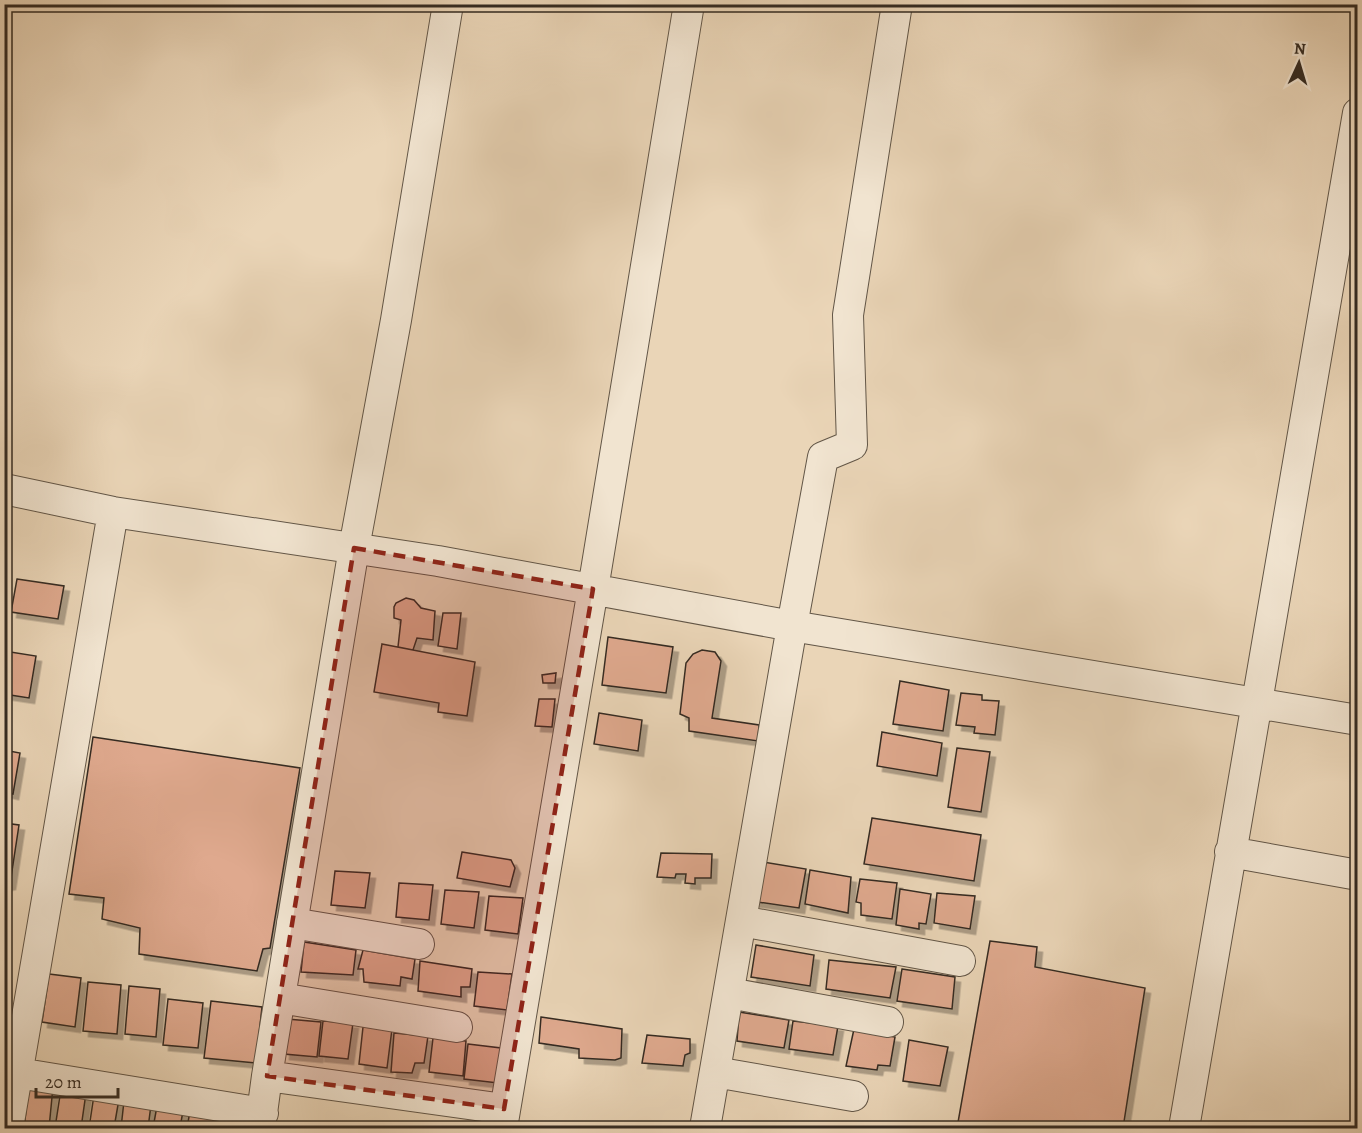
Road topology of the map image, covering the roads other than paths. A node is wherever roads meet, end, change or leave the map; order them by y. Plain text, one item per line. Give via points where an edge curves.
1 (448, 4) edge
2 (689, 4) edge
3 (897, 4) edge
4 (1358, 113) edge
5 (4, 489) edge
6 (113, 512) junction
7 (354, 548) junction
8 (593, 589) junction
9 (792, 626) junction
10 (1256, 703) junction
11 (1358, 720) edge
12 (1230, 852) junction
13 (1358, 874) edge
14 (741, 921) junction
15 (292, 923) junction
16 (419, 944) dead end
17 (960, 961) dead end
18 (729, 993) junction
19 (280, 998) junction
20 (888, 1022) dead end
21 (457, 1027) dead end
22 (715, 1072) junction
23 (18, 1073) junction
24 (267, 1076) junction
25 (853, 1096) dead end
26 (503, 1119) edge
27 (262, 1121) edge
28 (8, 1128) edge
29 (705, 1128) edge
30 (1184, 1128) edge

1 - 7 street
2 - 8 street
3 - 9 street via 848,315 852,445 823,457
4 - 10 street
5 - 6 street
6 - 7 street
6 - 23 street
7 - 8 street
7 - 15 street
8 - 9 street
8 - 26 street
9 - 10 street
9 - 14 street
10 - 11 street
10 - 12 street
12 - 13 street
12 - 30 street
14 - 17 street
14 - 18 street
15 - 16 street
15 - 19 street
18 - 20 street
18 - 22 street
19 - 21 street
19 - 24 street
22 - 25 street
22 - 29 street
23 - 27 street
23 - 28 street
24 - 26 street
24 - 27 street

